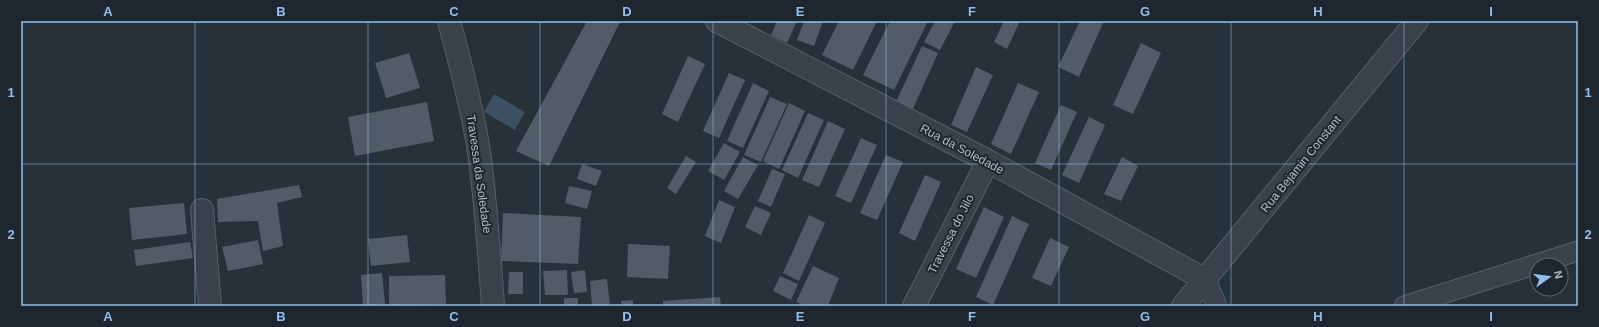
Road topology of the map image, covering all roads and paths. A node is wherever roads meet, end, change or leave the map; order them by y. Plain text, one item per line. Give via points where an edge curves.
1 (449, 21) edge
2 (717, 21) edge
3 (1417, 21) edge
4 (988, 162) junction
5 (202, 210) dead end
6 (1578, 251) edge
7 (1206, 280) junction
8 (210, 306) edge
9 (493, 306) edge
10 (914, 306) edge
11 (1183, 306) edge
12 (1217, 306) edge
13 (1404, 306) edge

1 - 9 street, Travessa da Soledade via 478,145
2 - 4 street, Rua da Soledade
3 - 7 street, Rua Bejamin Constant
4 - 7 street, Rua da Soledade
4 - 10 street, Travessa do Jilo
5 - 8 street
6 - 13 street
7 - 11 street, Rua Bejamin Constant
7 - 12 street

